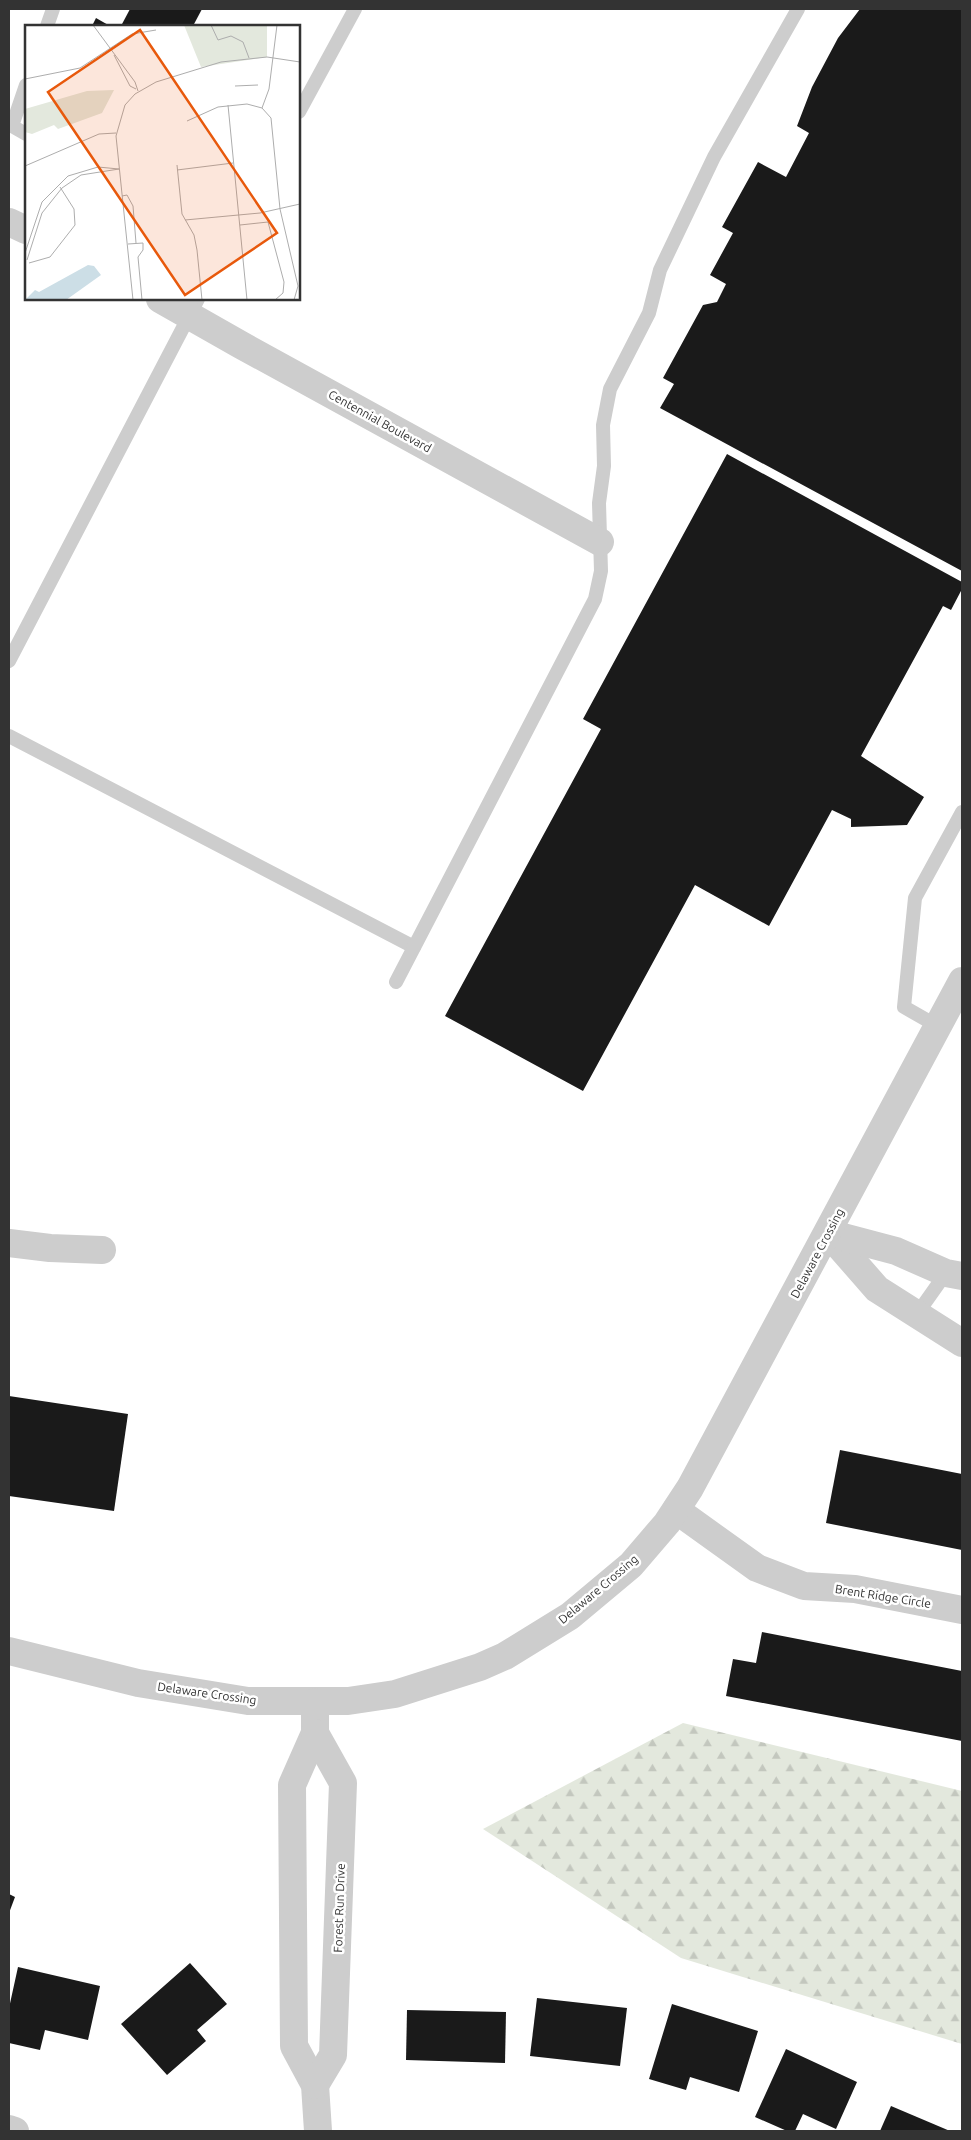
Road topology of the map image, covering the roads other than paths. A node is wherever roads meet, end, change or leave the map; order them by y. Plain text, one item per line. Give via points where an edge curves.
1 (53, 9) edge
2 (355, 9) edge
3 (798, 9) edge
4 (47, 25) edge
5 (25, 88) edge
6 (300, 110) edge
7 (25, 133) edge
8 (9, 222) edge
9 (25, 230) edge
10 (164, 300) edge
11 (194, 307) edge
12 (600, 542) junction
13 (9, 661) edge
14 (9, 736) edge
15 (962, 812) edge
16 (414, 947) junction
17 (962, 981) edge
18 (396, 982) dead end
19 (940, 1026) junction
20 (828, 1233) junction
21 (9, 1243) edge
22 (102, 1250) dead end
23 (954, 1275) edge
24 (917, 1314) junction
25 (962, 1343) edge
26 (676, 1510) junction
27 (962, 1610) edge
28 (9, 1651) edge
29 (315, 1702) junction
30 (315, 1733) junction
31 (315, 2085) junction
32 (9, 2129) edge
33 (15, 2131) edge
34 (318, 2131) edge

1 - 4 lane
2 - 6 lane
3 - 12 lane via 714,157 660,270 649,313 610,389 602,426 604,466 599,503
5 - 7 lane via 12,126
8 - 9 street
10 - 11 street, Centennial Boulevard
11 - 12 street, Centennial Boulevard
11 - 13 lane
12 - 16 lane via 601,571 595,599
14 - 16 lane
15 - 19 lane via 915,898 904,1007
16 - 18 lane
17 - 19 street, Delaware Crossing
19 - 20 street, Delaware Crossing
20 - 23 street via 896,1251
20 - 24 street via 877,1289
20 - 26 street, Delaware Crossing
21 - 22 street
23 - 24 lane
24 - 25 street
26 - 27 street, Brent Ridge Circle via 756,1568 804,1586 855,1589
26 - 29 street, Delaware Crossing via 631,1565 570,1616 505,1656 395,1694
28 - 29 street, Delaware Crossing via 138,1683 248,1701
29 - 30 street, Forest Run Drive
30 - 31 street, Forest Run Drive via 292,1785 294,2046
30 - 31 street, Forest Run Drive via 343,1783 333,2055
31 - 34 street, Forest Run Drive
32 - 33 street

